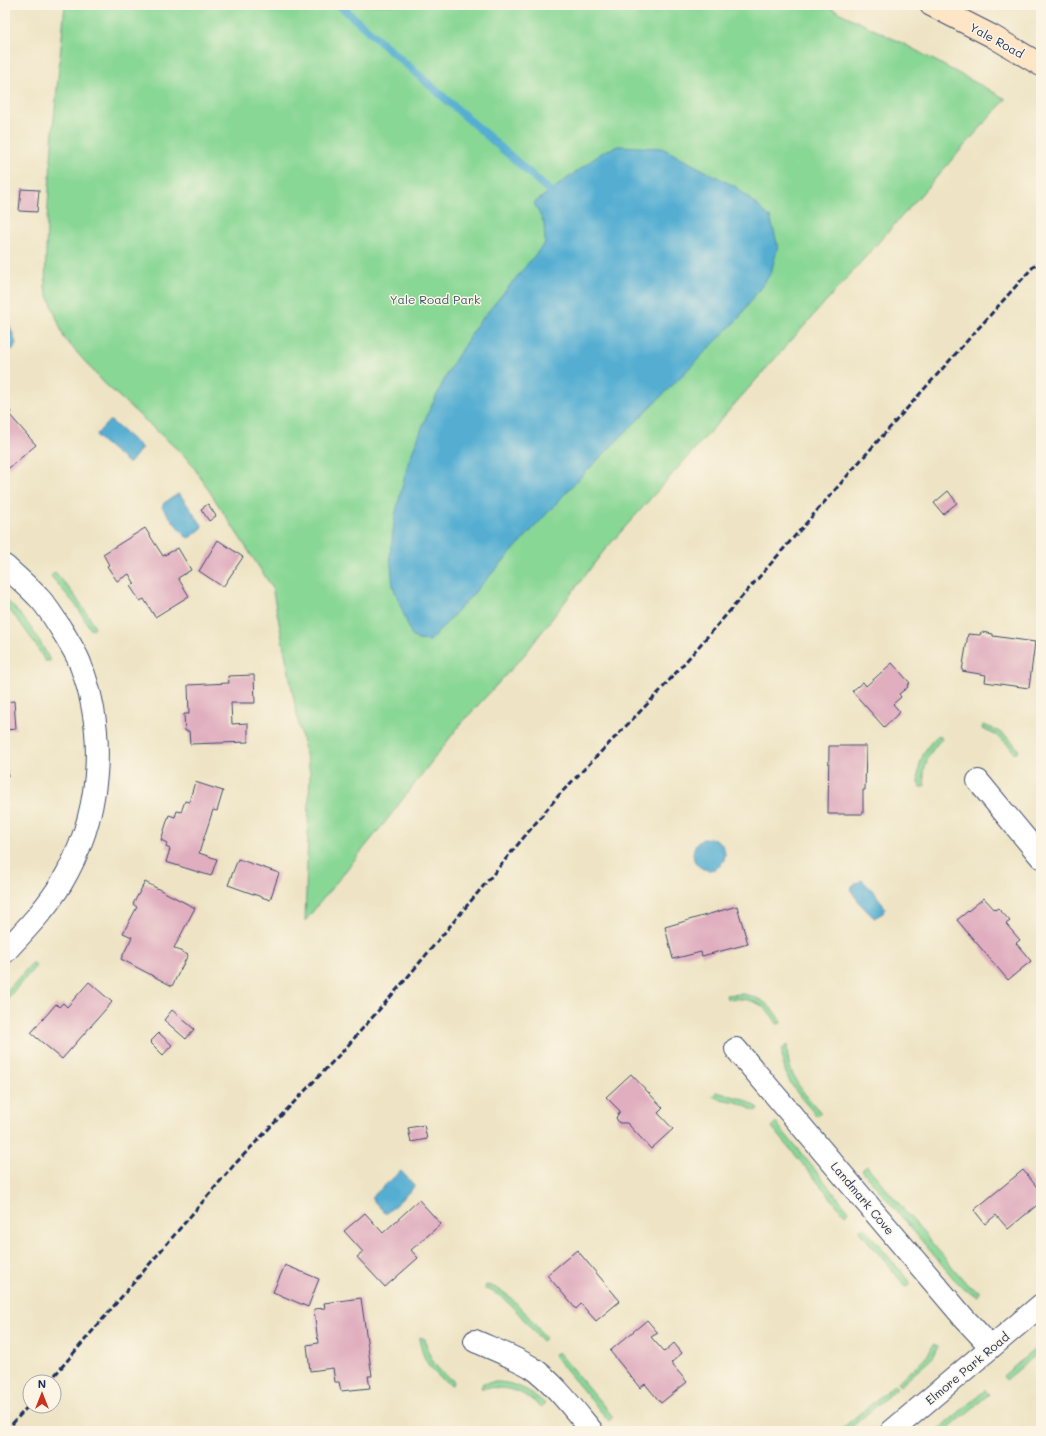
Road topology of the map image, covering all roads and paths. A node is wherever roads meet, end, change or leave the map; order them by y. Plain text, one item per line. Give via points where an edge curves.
1 (931, 5) edge
2 (1041, 66) edge
3 (5, 566) edge
4 (978, 781) dead end
5 (1041, 857) edge
6 (5, 952) edge
7 (736, 1049) dead end
8 (1041, 1305) edge
9 (475, 1341) dead end
10 (991, 1347) junction
11 (592, 1431) edge
12 (892, 1431) edge

1 - 2 main road, Yale Road via 992,36
3 - 6 street via 41,600 74,650 91,699 98,746 92,804 69,870 48,903
4 - 5 street
7 - 10 street, Landmark Cove
8 - 10 street, Elmore Park Road
9 - 11 street via 540,1374
10 - 12 street, Elmore Park Road

